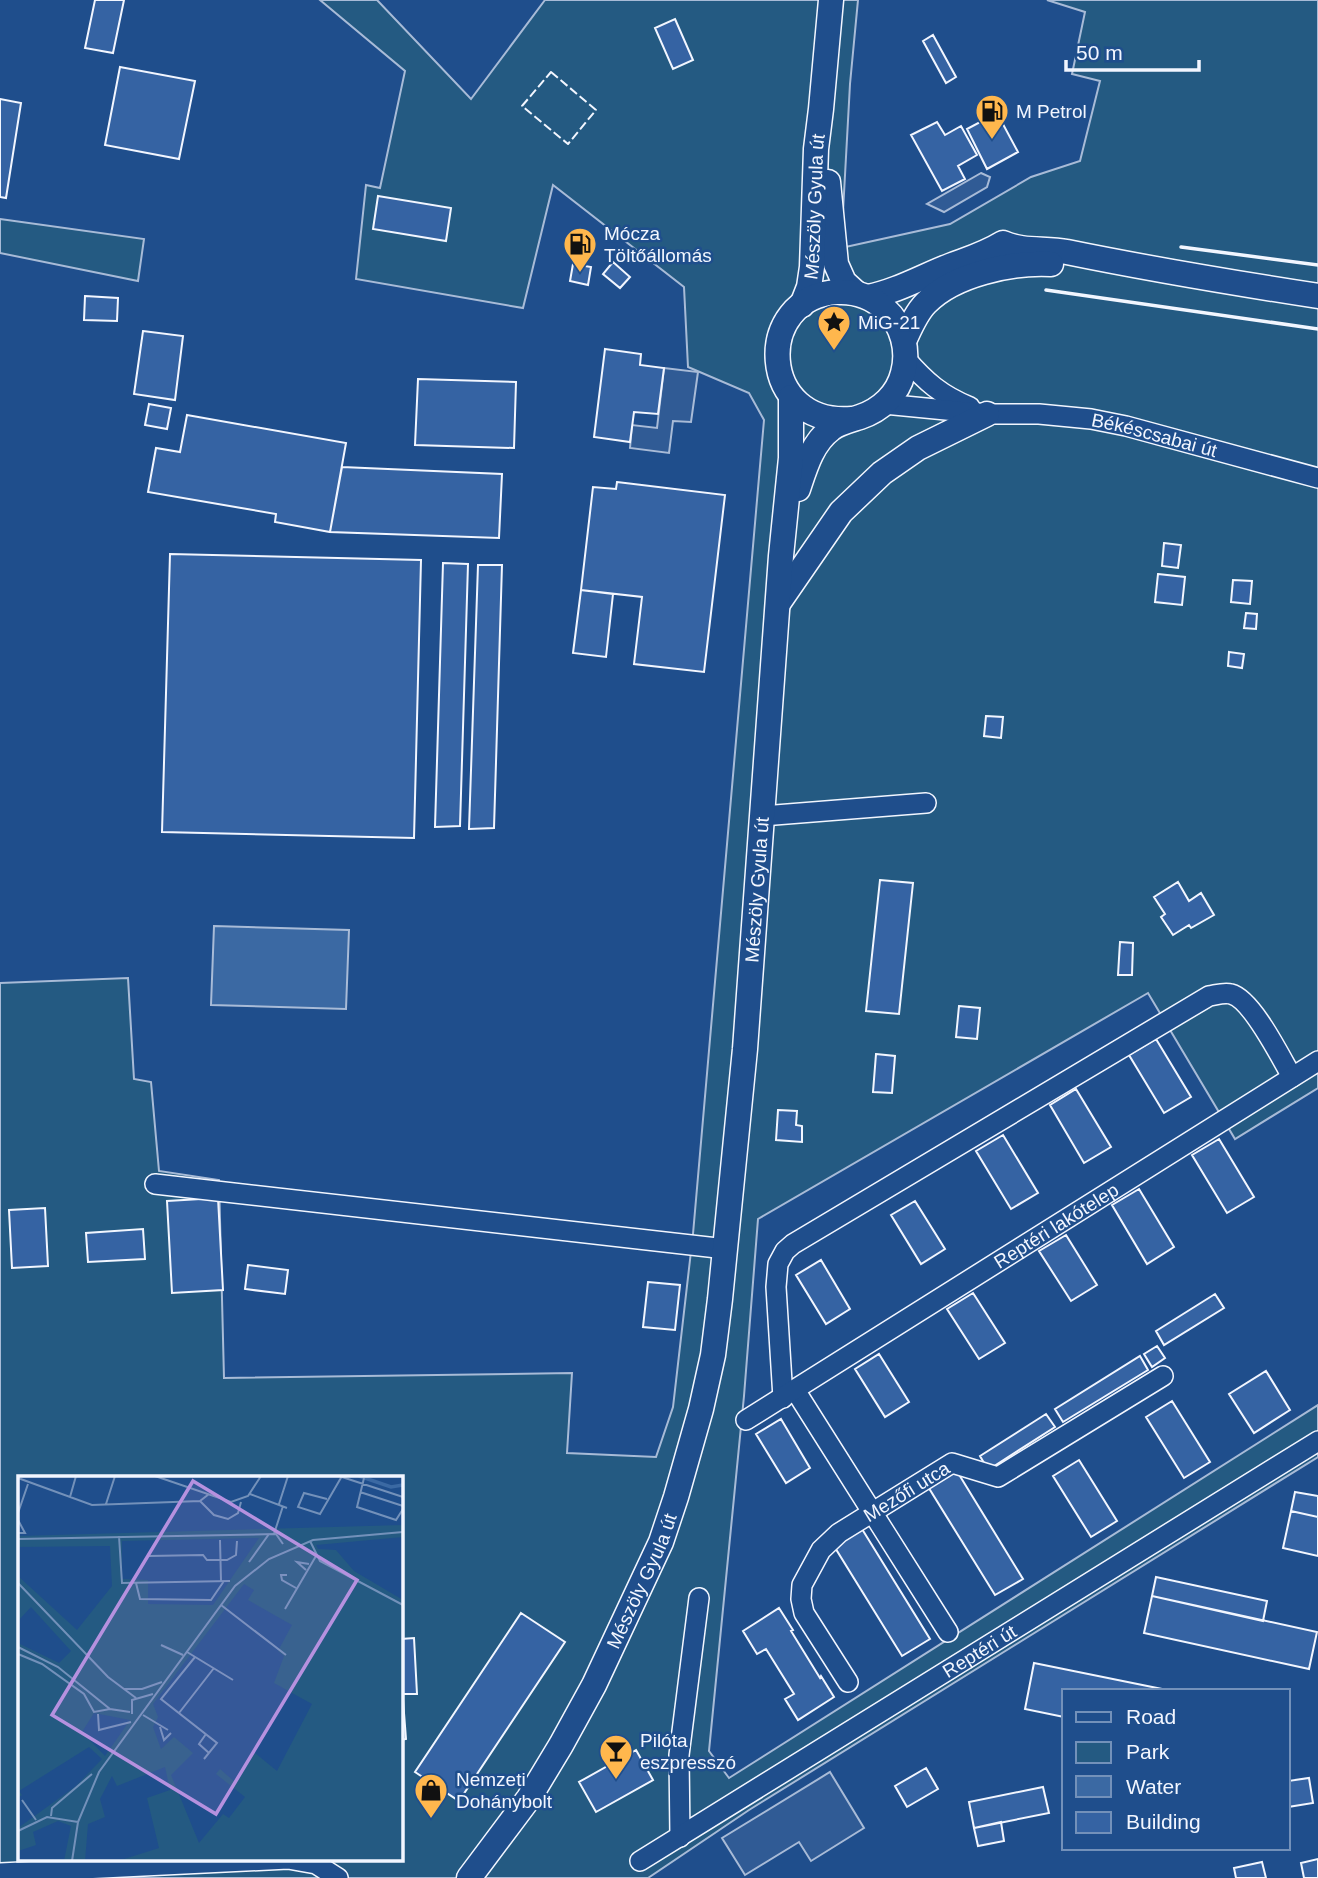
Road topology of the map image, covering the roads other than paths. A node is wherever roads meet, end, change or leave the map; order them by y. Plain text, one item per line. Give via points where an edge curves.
1 (831, 0) edge
2 (821, 108) junction
3 (1144, 268) junction
4 (862, 295) junction
5 (1318, 296) edge
6 (802, 305) junction
7 (905, 350) junction
8 (792, 397) junction
9 (884, 404) junction
10 (987, 414) junction
11 (852, 419) junction
12 (1318, 478) edge
13 (784, 530) junction
14 (779, 603) junction
15 (926, 803) dead end
16 (762, 816) junction
17 (1318, 1061) edge
18 (1292, 1077) junction
19 (155, 1184) dead end
20 (726, 1249) junction
21 (1163, 1376) dead end
22 (789, 1394) junction
23 (746, 1420) dead end
24 (1318, 1441) edge
25 (872, 1512) junction
26 (699, 1598) dead end
27 (948, 1632) dead end
28 (848, 1682) dead end
29 (680, 1837) junction
30 (640, 1861) dead end
31 (0, 1873) edge
32 (338, 1878) edge
33 (469, 1878) edge

1 - 2 main road, Mészöly Gyula út
2 - 4 main road, Mészöly Gyula út via 836,264 844,282
2 - 6 main road, Mészöly Gyula út via 811,267
3 - 4 main road via 1003,243 906,286
3 - 5 main road
3 - 7 main road via 1042,263 1003,267 968,278 929,300 915,320
4 - 6 main road, Mészöly Gyula út via 832,292
4 - 7 main road, Mészöly Gyula út via 896,321
6 - 8 main road, Mészöly Gyula út via 786,323 778,344 778,369
7 - 9 main road via 899,384
7 - 10 street, Békéscsabai út via 927,383
8 - 11 main road via 823,418
8 - 13 main road, Mészöly Gyula út
9 - 10 street, Békéscsabai út
9 - 11 main road, Mészöly Gyula út
10 - 12 street, Békéscsabai út via 1067,416 1126,426
10 - 14 main road via 918,448 882,473 841,512
11 - 13 main road, Mészöly Gyula út via 831,429 807,461
13 - 14 main road, Mészöly Gyula út
14 - 16 main road, Mészöly Gyula út
15 - 16 street
16 - 20 main road, Mészöly Gyula út
17 - 18 street, Reptéri lakótelep
18 - 22 street, Reptéri lakótelep
18 - 22 street via 1244,1002 1233,994 1209,996 793,1244 778,1264 776,1287
19 - 20 street
20 - 33 main road, Mészöly Gyula út via 701,1409 661,1542 561,1745 529,1798
21 - 25 street, Mezőfi utca via 998,1477 953,1463
22 - 23 street, Reptéri lakótelep
22 - 25 street
24 - 29 street, Reptéri út
25 - 27 street
25 - 28 street, Mezőfi utca via 821,1550 802,1585 804,1613
26 - 29 street via 679,1755
29 - 30 street, Reptéri út
31 - 32 street via 288,1860 316,1864

